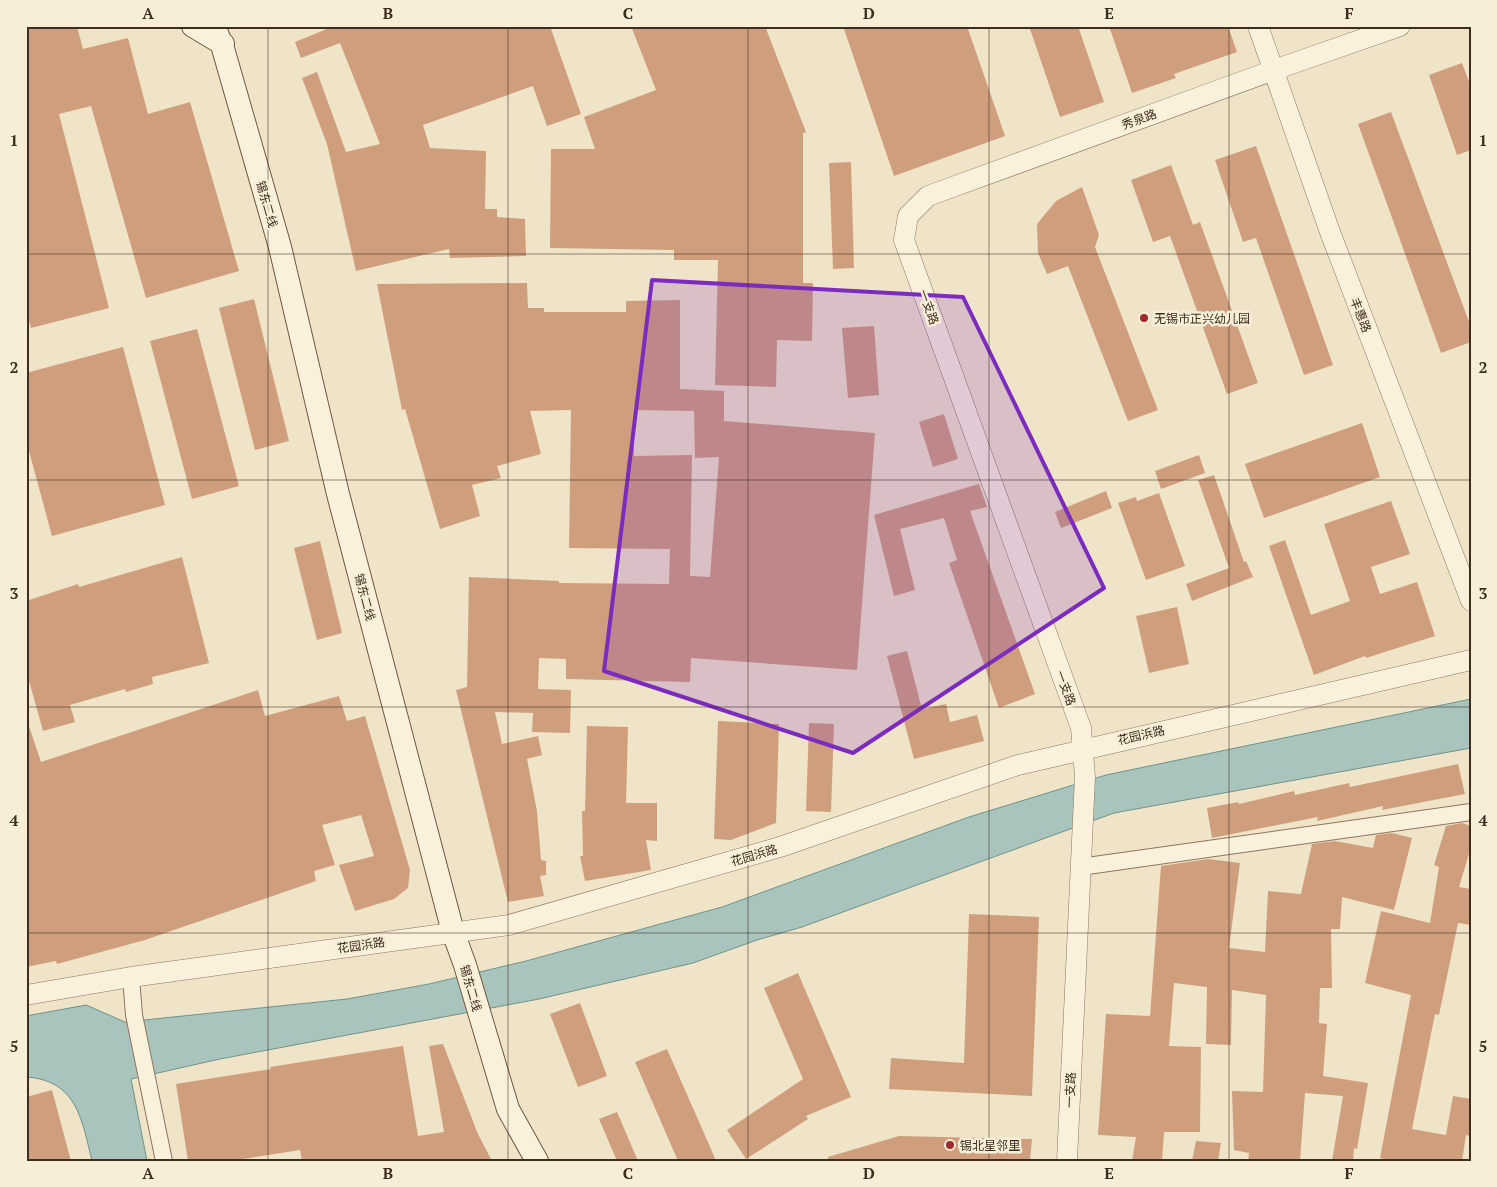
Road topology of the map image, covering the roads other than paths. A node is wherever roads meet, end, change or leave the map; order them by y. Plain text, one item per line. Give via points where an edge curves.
1 (193, 26) edge
2 (1258, 26) edge
3 (1400, 26) edge
4 (222, 33) edge
5 (1274, 70) junction
6 (904, 240) joint
7 (1471, 601) edge
8 (1471, 660) edge
9 (1083, 749) junction
10 (1471, 812) edge
11 (1080, 867) junction
12 (453, 932) junction
13 (131, 977) junction
14 (26, 995) edge
15 (164, 1161) edge
16 (537, 1161) edge
17 (1067, 1161) edge

1 - 4 main road
2 - 5 street, 丰惠路
3 - 5 street, 秀泉路
4 - 12 main road, 锡东二线 via 280,246 338,494
5 - 6 street, 秀泉路 via 928,196 908,216
5 - 7 street, 丰惠路 via 1330,232
6 - 9 street, 一支路 via 1081,728
8 - 9 street, 花园浜路
9 - 11 street, 一支路 via 1085,777
9 - 12 street, 花园浜路 via 1018,765 780,847 509,926
10 - 11 street
11 - 17 street, 一支路
12 - 13 street, 花园浜路
12 - 16 main road, 锡东二线 via 508,1109
13 - 14 street, 花园浜路
13 - 15 street via 134,1016

